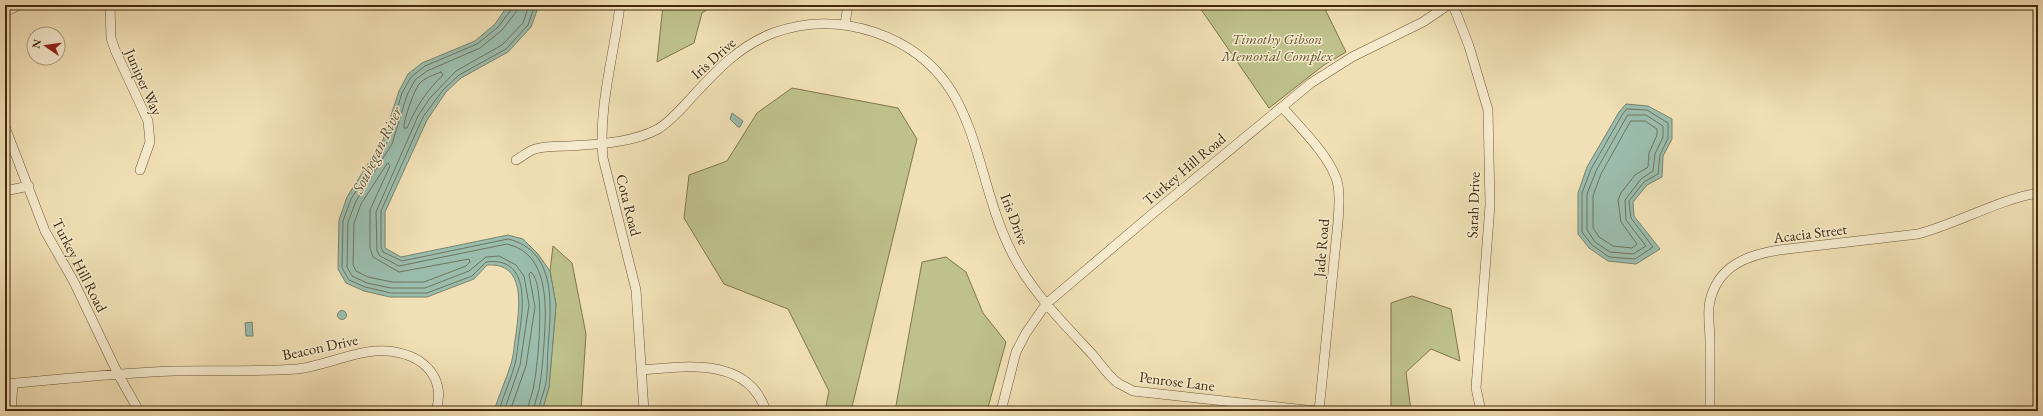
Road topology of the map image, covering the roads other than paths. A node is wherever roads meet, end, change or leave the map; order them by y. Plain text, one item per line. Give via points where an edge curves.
1 (20, 5) edge
2 (110, 5) edge
3 (620, 5) edge
4 (848, 5) edge
5 (1448, 5) edge
6 (1453, 5) edge
7 (5, 12) edge
8 (845, 24) junction
9 (1282, 107) junction
10 (5, 127) edge
11 (602, 143) junction
12 (516, 160) dead end
13 (140, 170) dead end
14 (29, 186) junction
15 (5, 191) edge
16 (2038, 193) edge
17 (1046, 304) junction
18 (642, 370) junction
19 (118, 374) junction
20 (9, 384) edge
21 (10, 411) edge
22 (138, 411) edge
23 (436, 411) edge
24 (644, 411) edge
25 (766, 411) edge
26 (1001, 411) edge
27 (1318, 411) edge
28 (1482, 411) edge
29 (1710, 411) edge

1 - 7 street
2 - 13 street, Juniper Way via 110,32 115,50 148,121 150,142
3 - 11 street, Cota Road via 602,120
4 - 8 street
5 - 9 street, Turkey Hill Road via 1423,22 1352,57 1323,75
6 - 28 street, Sarah Drive via 1469,46 1488,110 1490,205 1476,388
8 - 11 street, Iris Drive via 802,26 756,41 726,62 659,128 641,137
8 - 17 street, Iris Drive via 902,44 927,62 944,80 967,119 994,209 1012,253
9 - 17 street, Turkey Hill Road
9 - 27 street, Jade Road via 1319,151 1338,184 1338,222
10 - 14 street, Turkey Hill Road
11 - 12 street, Iris Drive via 534,149
11 - 18 street, Cota Road via 603,158 636,290
14 - 15 street
14 - 19 street, Turkey Hill Road via 45,231 74,282
16 - 29 street, Acacia Street via 2022,196 1918,234 1779,250 1743,259 1727,270 1716,284 1710,302
17 - 26 street, Turkey Hill Road via 1026,332 1016,352
17 - 27 street, Penrose Lane via 1117,382 1133,391
18 - 24 street, Cota Road
18 - 25 street via 683,366 722,369 738,376 753,388 764,403
19 - 20 street, Beacon Drive
19 - 22 street, Turkey Hill Road
19 - 23 street, Beacon Drive via 299,368 362,352 390,351 417,359 432,371 439,388
20 - 21 street

